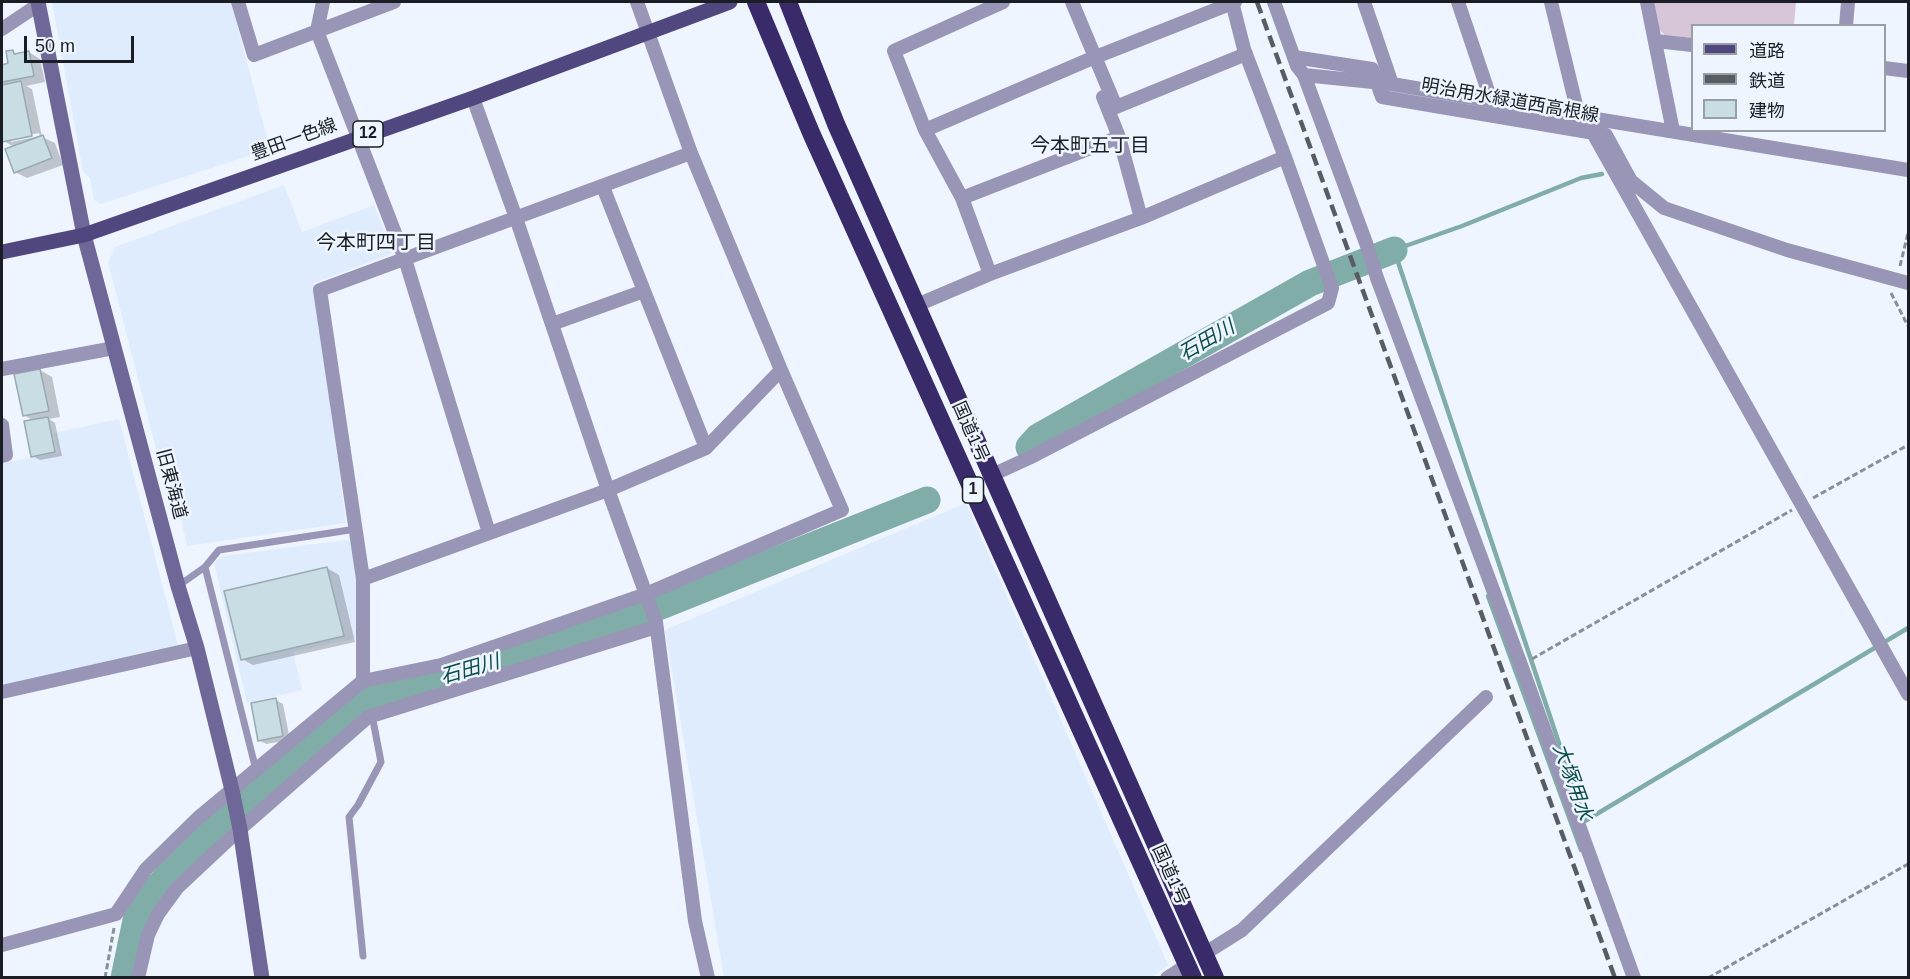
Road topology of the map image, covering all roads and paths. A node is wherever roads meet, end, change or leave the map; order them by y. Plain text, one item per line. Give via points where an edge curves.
1 (238, 2) edge
2 (323, 2) edge
3 (394, 2) edge
4 (637, 2) edge
5 (730, 2) edge
6 (756, 2) edge
7 (788, 2) edge
8 (1004, 2) edge
9 (1064, 2) edge
10 (1072, 2) edge
11 (1233, 2) edge
12 (1274, 2) edge
13 (1364, 2) edge
14 (1458, 2) edge
15 (1551, 2) edge
16 (1647, 2) edge
17 (1848, 2) edge
18 (38, 3) edge
19 (1846, 24) edge
20 (2, 29) edge
21 (317, 31) junction
22 (648, 31) junction
23 (1656, 41) junction
24 (1691, 45) edge
25 (1246, 54) junction
26 (1293, 57) junction
27 (1092, 58) junction
28 (1886, 68) edge
29 (1908, 71) edge
30 (1304, 75) junction
31 (1376, 82) junction
32 (1392, 84) junction
33 (473, 98) junction
34 (1491, 100) junction
35 (1584, 117) junction
36 (925, 130) junction
37 (1673, 131) junction
38 (1593, 132) junction
39 (1119, 137) junction
40 (359, 138) junction
41 (691, 153) junction
42 (1285, 158) junction
43 (1908, 170) edge
44 (603, 187) junction
45 (962, 198) junction
46 (516, 218) junction
47 (1141, 218) junction
48 (84, 236) junction
49 (2, 252) edge
50 (405, 259) junction
51 (990, 274) junction
52 (1908, 283) edge
53 (644, 291) junction
54 (917, 305) junction
55 (552, 324) junction
56 (114, 348) junction
57 (2, 369) edge
58 (781, 370) junction
59 (2, 425) edge
60 (1908, 445) edge
61 (706, 448) junction
62 (2, 456) edge
63 (992, 475) junction
64 (608, 490) junction
65 (1802, 504) junction
66 (356, 529) junction
67 (489, 533) junction
68 (205, 567) junction
69 (363, 579) junction
70 (178, 586) junction
71 (647, 596) junction
72 (656, 625) junction
73 (197, 648) junction
74 (1521, 665) junction
75 (363, 681) junction
76 (2, 692) edge
77 (1908, 694) edge
78 (1485, 697) dead end
79 (372, 715) junction
80 (256, 770) junction
81 (232, 795) junction
82 (240, 826) junction
83 (1908, 864) edge
84 (116, 914) junction
85 (2, 945) edge
86 (1204, 954) junction
87 (363, 956) dead end
88 (1190, 971) edge
89 (105, 978) edge
90 (138, 978) edge
91 (262, 978) edge
92 (708, 978) edge
93 (1167, 978) edge
94 (1215, 978) edge
95 (1634, 978) edge
96 (1708, 978) edge

1 - 21 street via 254,55
2 - 21 street
3 - 21 street
4 - 22 street
5 - 22 main road, 豊田一色線 / 12
6 - 88 highway, 国道1号 / 1 via 812,135
7 - 54 highway, 国道1号 / 1 via 836,124
8 - 36 street via 894,51
9 - 27 street
10 - 27 street
11 - 25 street
11 - 27 street
12 - 26 street
13 - 32 street
14 - 34 street
15 - 35 street via 1576,105
16 - 23 street
17 - 19 street
18 - 20 street
18 - 48 street, 旧東海道
21 - 40 street
22 - 33 main road, 豊田一色線 / 12
22 - 41 street
23 - 24 street
23 - 37 street
25 - 27 street via 1116,107
25 - 42 street
26 - 30 street
26 - 31 street, 明治用水緑道西高根線 via 1372,69
27 - 36 street
27 - 39 street
28 - 29 street
30 - 31 street
30 - 74 street
31 - 32 street
31 - 38 street, 明治用水緑道西高根線 via 1382,98
32 - 34 street
33 - 40 main road, 豊田一色線 / 12
33 - 46 street
34 - 35 street
35 - 37 street
35 - 38 street
36 - 45 street
37 - 43 street
38 - 52 street, 明治用水緑道西高根線 via 1606,135 1631,181 1664,208 1787,250
38 - 65 street
39 - 45 street
39 - 47 street
40 - 48 main road, 豊田一色線 / 12
40 - 50 street
41 - 44 street
41 - 58 street
42 - 47 street
42 - 63 street via 1332,288 1328,303
44 - 46 street
44 - 53 street
45 - 51 street
46 - 50 street
46 - 55 street
47 - 51 street
48 - 49 main road, 豊田一色線 / 12
48 - 56 street, 旧東海道
50 - 66 street via 320,290
50 - 67 street
51 - 54 street
53 - 55 street
53 - 61 street
54 - 63 highway, 国道1号 / 1
55 - 64 street
56 - 57 street
56 - 70 street, 旧東海道
58 - 61 street
58 - 71 street via 842,510
59 - 62 street via 6,454
60 - 65 path
61 - 64 street
63 - 86 highway, 国道1号 / 1
64 - 67 street
64 - 71 street
65 - 74 path
65 - 77 street
66 - 68 lane via 219,550
66 - 69 street
67 - 69 street
68 - 70 lane
68 - 80 lane
69 - 75 street
70 - 73 street, 旧東海道
71 - 72 street
71 - 75 street via 441,666
72 - 79 street
72 - 92 street via 695,921
73 - 76 street
73 - 81 street, 旧東海道
74 - 95 street
75 - 80 street
78 - 86 street via 1242,930
79 - 82 street
79 - 87 lane via 381,762 349,817
80 - 81 street
81 - 82 street, 旧東海道
81 - 84 street via 198,818 146,869
82 - 90 street via 177,888 158,914 148,935
82 - 91 street, 旧東海道
83 - 96 path
84 - 85 street
84 - 89 path
86 - 94 highway, 国道1号 / 1
88 - 93 street

